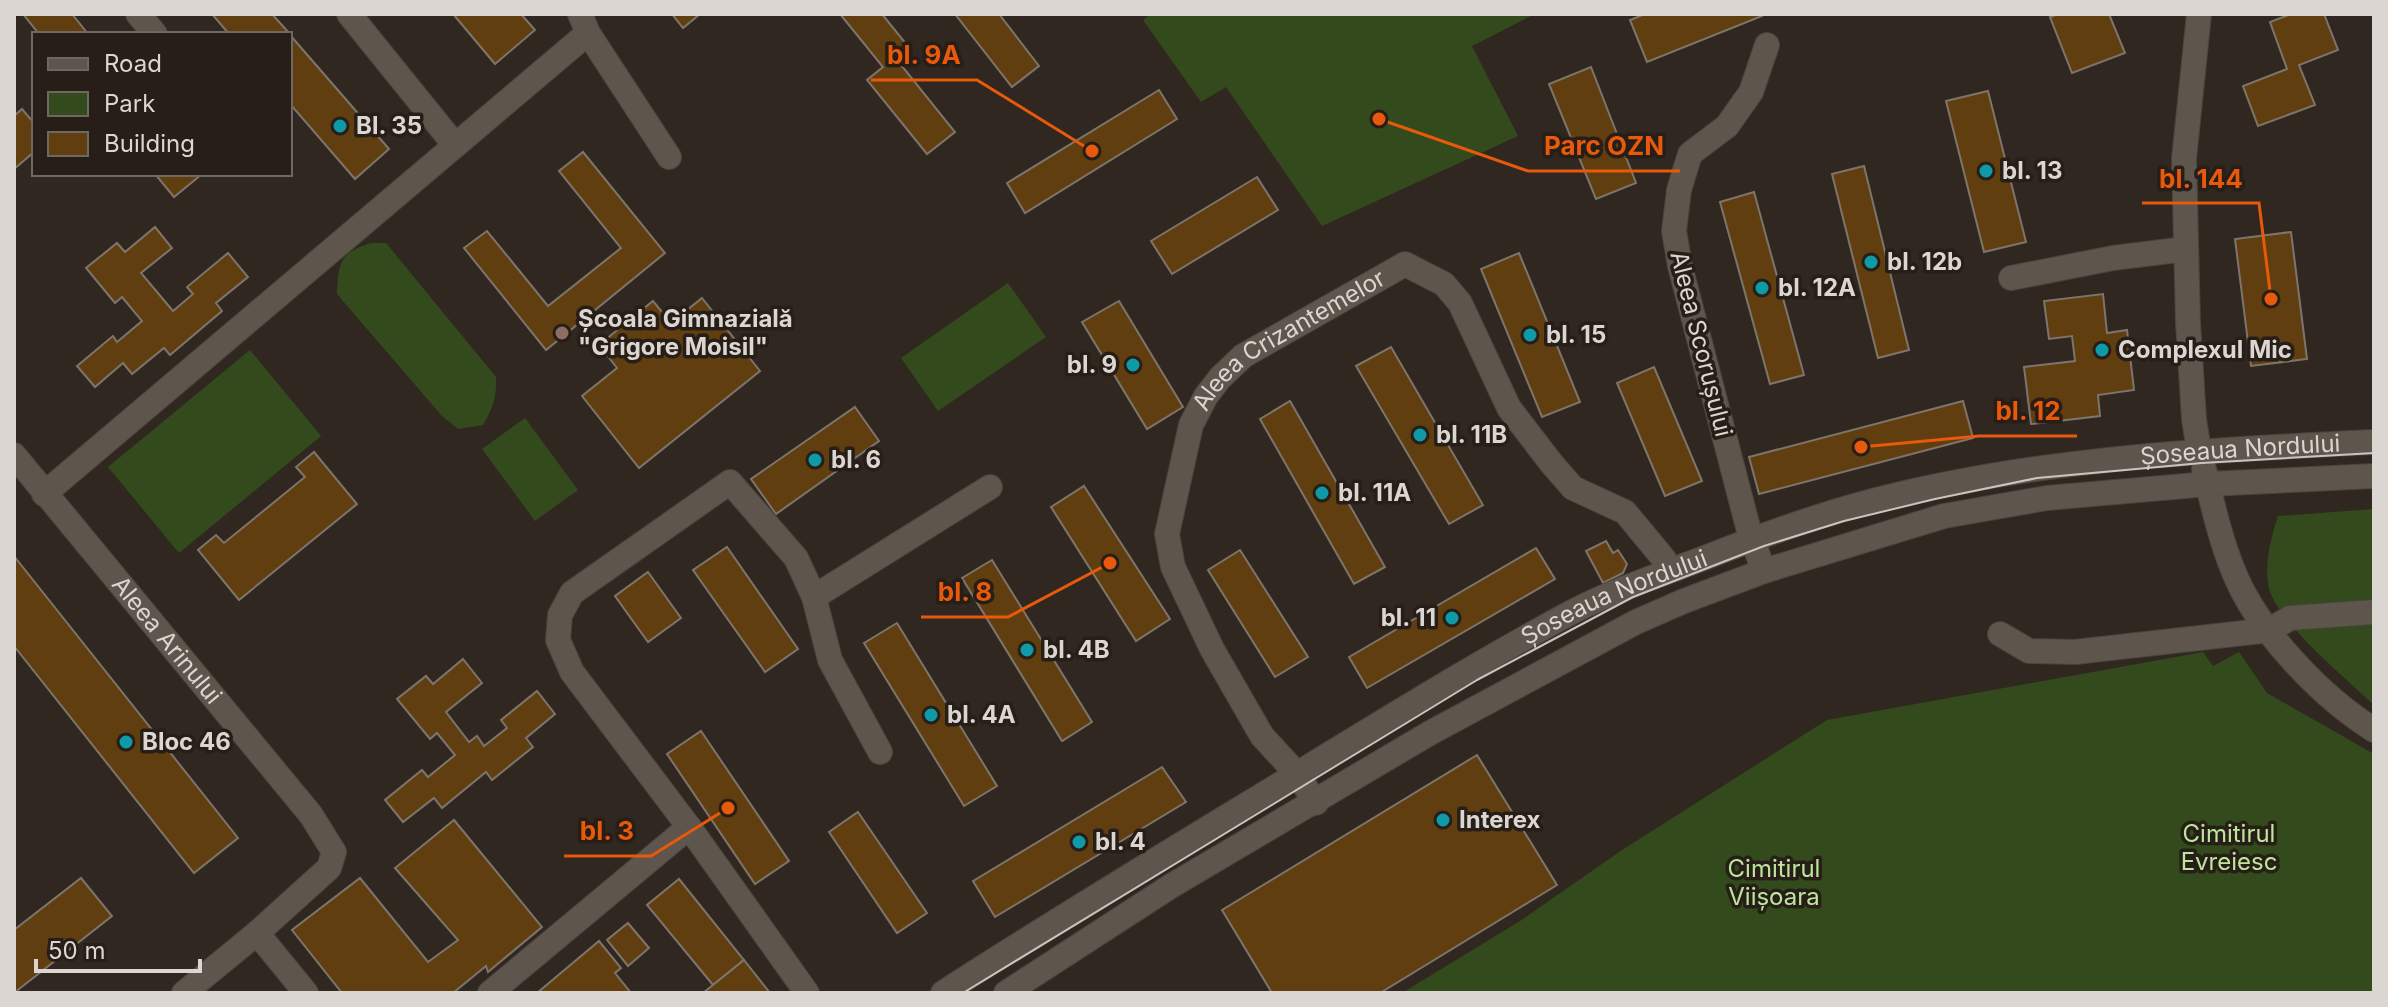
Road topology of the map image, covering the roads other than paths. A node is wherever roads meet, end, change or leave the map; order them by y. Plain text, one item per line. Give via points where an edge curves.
1 (138, 14) edge
2 (349, 14) edge
3 (2199, 14) edge
4 (584, 23) edge
5 (153, 32) edge
6 (1767, 45) dead end
7 (454, 144) junction
8 (669, 157) dead end
9 (2186, 249) junction
10 (2011, 278) dead end
11 (2374, 442) edge
12 (2199, 451) junction
13 (14, 455) edge
14 (2374, 476) edge
15 (2208, 484) junction
16 (990, 487) dead end
17 (44, 494) junction
18 (1751, 538) junction
19 (1669, 570) junction
20 (1764, 571) junction
21 (814, 597) junction
22 (2374, 612) edge
23 (2270, 630) junction
24 (2000, 634) dead end
25 (2374, 730) edge
26 (880, 752) dead end
27 (1297, 774) junction
28 (1316, 803) junction
29 (689, 827) junction
30 (257, 933) junction
31 (184, 993) edge
32 (306, 993) edge
33 (490, 993) edge
34 (807, 993) edge
35 (943, 993) edge
36 (1006, 993) edge

1 - 5 street
2 - 7 street
3 - 9 street via 2184,159
4 - 7 street
4 - 8 street
6 - 18 street, Aleea Scorușului via 1751,92 1727,126 1690,154 1674,231
7 - 17 street
9 - 10 street
9 - 12 street
11 - 12 street, Șoseaua Nordului
12 - 15 street
12 - 18 street, Șoseaua Nordului via 2048,466 1966,481 1858,505
13 - 17 street, Aleea Arinului
14 - 15 street, Șoseaua Nordului
15 - 20 street, Șoseaua Nordului via 2047,498 1944,516
15 - 23 street via 2233,570
16 - 21 street
17 - 30 street, Aleea Arinului via 311,815 334,852 329,868
18 - 19 street, Șoseaua Nordului
18 - 20 street, Aleea Scorușului
19 - 27 street, Șoseaua Nordului via 1576,610
19 - 27 street, Aleea Crizantemelor via 1625,512 1573,488 1531,439 1509,408 1460,303 1444,284 1405,264 1372,281 1243,356 1220,378 1191,425 1167,534 1173,567 1212,649 1262,736
20 - 28 street, Șoseaua Nordului via 1636,622 1430,733
21 - 26 street via 830,660
21 - 29 street via 796,558 730,482 572,593 560,615 558,640 572,672
22 - 23 street via 2290,618
23 - 24 street via 2075,652 2029,651
23 - 25 street via 2322,690
27 - 28 street, Aleea Crizantemelor
27 - 35 street, Șoseaua Nordului
28 - 36 street, Șoseaua Nordului via 1171,886
29 - 33 street
29 - 34 street
30 - 31 street, Aleea Arinului
30 - 32 street

